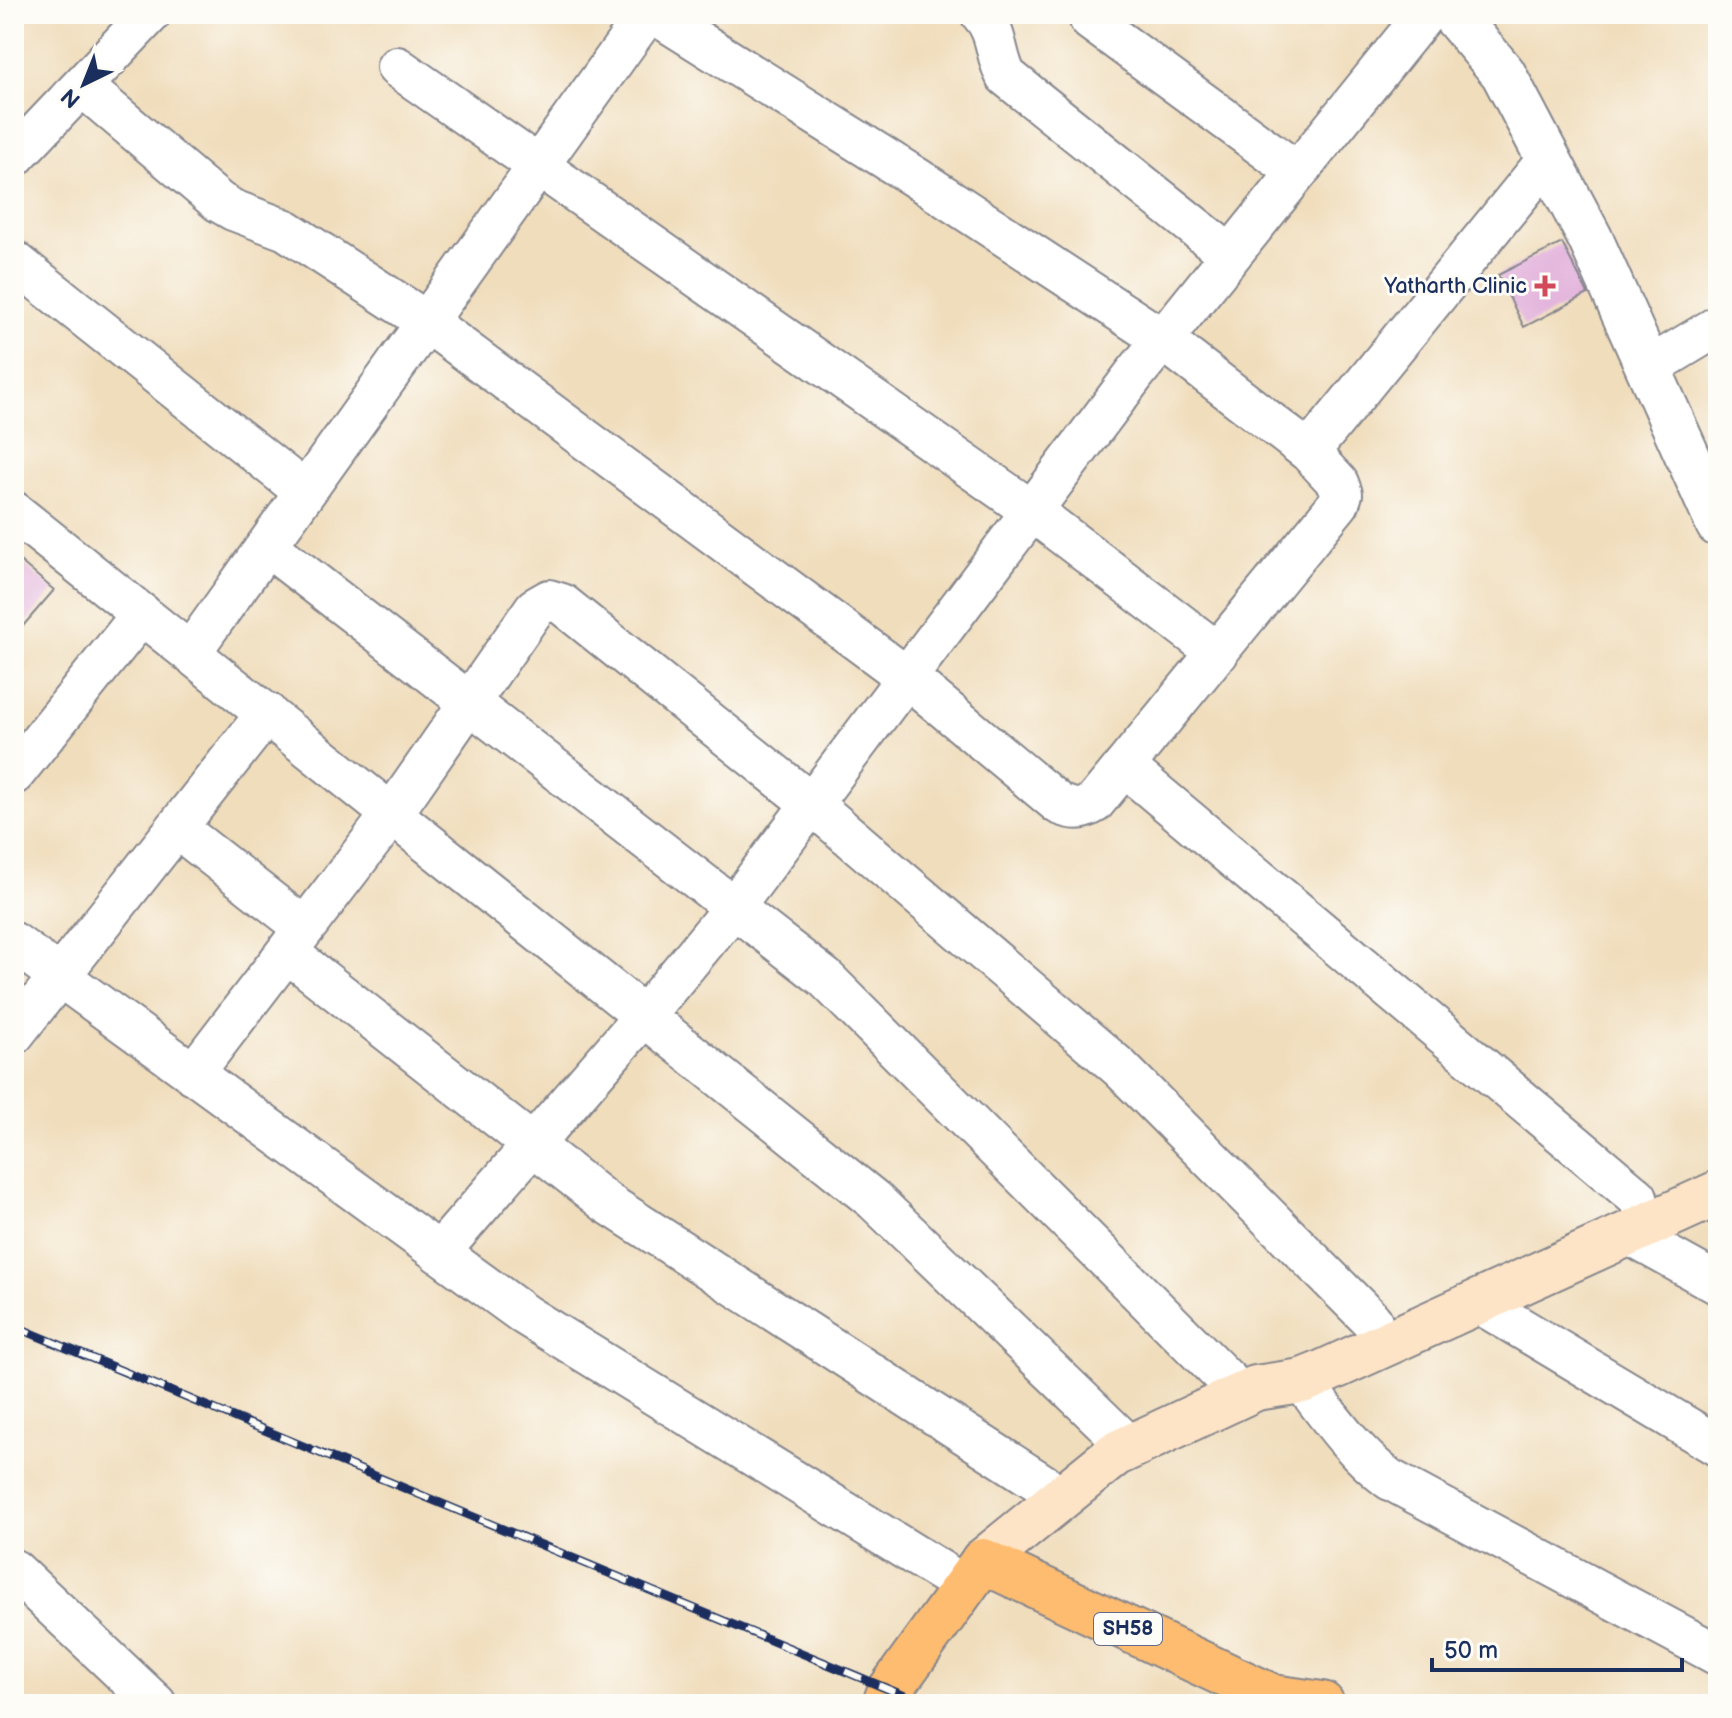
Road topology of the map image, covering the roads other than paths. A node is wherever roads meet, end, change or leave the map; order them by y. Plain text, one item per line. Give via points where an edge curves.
1 (150, 14) edge
2 (647, 14) edge
3 (655, 14) edge
4 (981, 14) edge
5 (1425, 14) edge
6 (1453, 14) edge
7 (1090, 20) dead end
8 (397, 67) dead end
9 (82, 86) junction
10 (14, 157) edge
11 (1548, 159) junction
12 (538, 167) junction
13 (1297, 172) junction
14 (1230, 255) junction
15 (14, 261) edge
16 (427, 322) junction
17 (1718, 326) edge
18 (1162, 339) junction
19 (1648, 368) junction
20 (1309, 452) junction
21 (305, 492) junction
22 (1032, 511) junction
23 (14, 512) edge
24 (1718, 524) edge
25 (267, 546) junction
26 (142, 614) junction
27 (190, 653) junction
28 (1218, 653) junction
29 (908, 678) junction
30 (468, 704) junction
31 (267, 713) junction
32 (1124, 766) junction
33 (14, 774) edge
34 (813, 805) junction
35 (392, 814) junction
36 (177, 828) junction
37 (734, 907) junction
38 (296, 940) junction
39 (14, 943) edge
40 (60, 976) junction
41 (644, 1016) junction
42 (14, 1034) edge
43 (193, 1074) junction
44 (532, 1145) junction
45 (1718, 1163) edge
46 (1718, 1193) edge
47 (1633, 1216) junction
48 (439, 1253) junction
49 (1718, 1284) edge
50 (1479, 1303) junction
51 (1372, 1321) junction
52 (1302, 1381) junction
53 (1249, 1391) junction
54 (1718, 1446) edge
55 (1130, 1447) junction
56 (1061, 1496) junction
57 (14, 1570) edge
58 (974, 1573) junction
59 (1718, 1655) edge
60 (1277, 1700) edge
61 (156, 1704) edge
62 (885, 1704) edge
63 (1322, 1704) edge

1 - 9 street
2 - 12 street
3 - 18 street
4 - 14 street via 995,34 1006,76
5 - 13 street
6 - 11 street via 1503,73
7 - 13 street
8 - 12 street
9 - 10 street
9 - 16 street via 219,202 286,230
11 - 19 street
11 - 20 street
12 - 16 street
12 - 22 street
13 - 14 street
14 - 18 street
15 - 21 street
16 - 21 street
16 - 29 street
17 - 19 street
18 - 20 street
18 - 22 street
19 - 24 street
20 - 28 street via 1338,483 1339,503
21 - 25 street
22 - 28 street
22 - 29 street
23 - 26 street
25 - 27 street
25 - 30 street
26 - 27 street
26 - 33 street
27 - 31 street
28 - 32 street
29 - 32 street via 1059,804 1084,809
29 - 34 street
30 - 34 street via 535,608 549,600 562,604
30 - 35 street
30 - 37 street
31 - 35 street
31 - 36 street
32 - 47 street
34 - 37 street
34 - 51 street via 1120,1068
35 - 38 street
35 - 41 street
36 - 38 street
36 - 40 street
37 - 41 street
37 - 53 street via 842,993
38 - 43 street
38 - 44 street
39 - 40 street
40 - 42 street
40 - 43 street
41 - 44 street
41 - 55 street via 874,1200
43 - 48 street
44 - 48 street
44 - 56 street via 607,1203
45 - 47 main road
46 - 47 main road
47 - 49 street
47 - 50 main road
47 - 51 main road
48 - 58 street via 525,1315
50 - 52 main road
50 - 54 street
51 - 53 main road via 1294,1359
52 - 53 main road
52 - 59 street via 1352,1446 1389,1479
53 - 55 main road
55 - 56 main road
56 - 58 main road
57 - 61 street
58 - 60 main road, SH58
58 - 62 main road
60 - 63 main road, SH58

